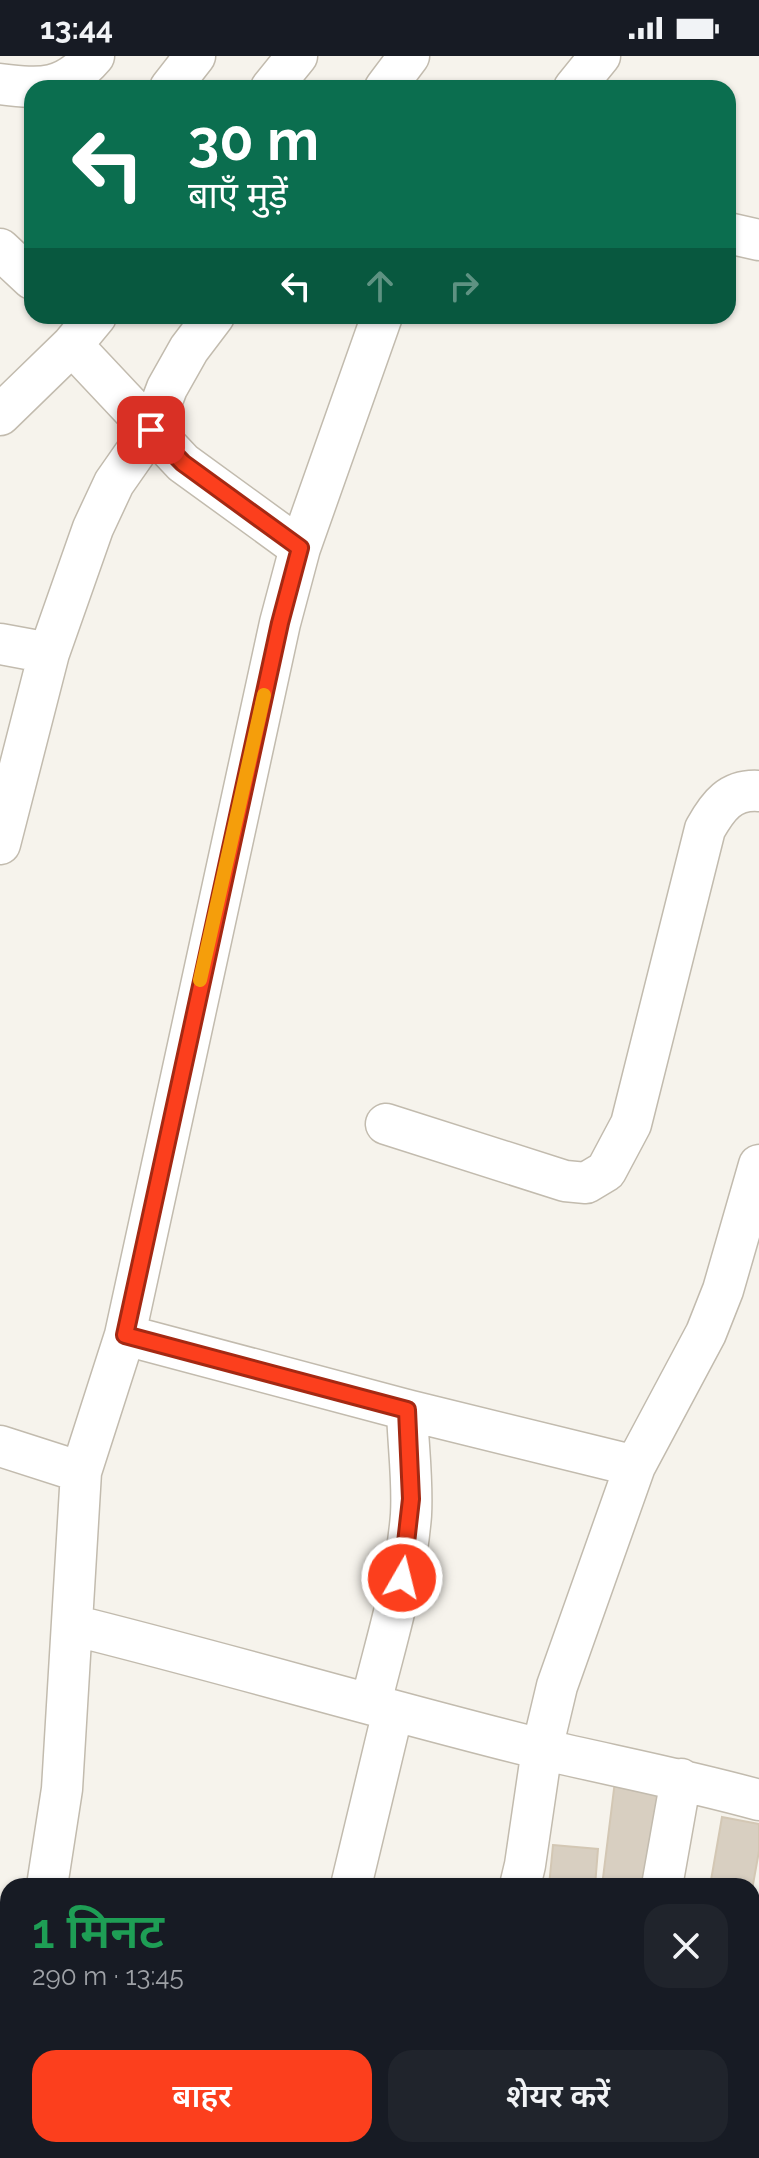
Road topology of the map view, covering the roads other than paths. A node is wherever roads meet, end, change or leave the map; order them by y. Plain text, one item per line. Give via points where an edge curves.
1 (94, 56) edge
2 (195, 56) edge
3 (297, 56) edge
4 (409, 56) edge
5 (600, 56) edge
6 (66, 80) edge
7 (176, 80) edge
8 (278, 80) edge
9 (391, 80) edge
10 (580, 80) edge
11 (0, 84) edge
12 (24, 87) edge
13 (736, 235) edge
14 (759, 240) edge
15 (0, 249) edge
16 (24, 272) edge
17 (208, 324) edge
18 (379, 324) edge
19 (81, 327) edge
20 (0, 415) edge
21 (151, 430) junction
22 (300, 548) junction
23 (0, 644) edge
24 (49, 653) junction
25 (759, 791) edge
26 (0, 844) edge
27 (386, 1124) dead end
28 (759, 1165) edge
29 (125, 1335) junction
30 (407, 1410) junction
31 (0, 1446) edge
32 (635, 1466) junction
33 (81, 1472) junction
34 (72, 1625) junction
35 (382, 1707) junction
36 (542, 1749) junction
37 (681, 1779) junction
38 (759, 1800) edge
39 (48, 1878) edge
40 (352, 1878) edge
41 (522, 1878) edge
42 (663, 1878) edge

1 - 6 street
2 - 7 street
3 - 8 street
4 - 9 street
5 - 10 street
11 - 12 street
13 - 14 street
15 - 16 street
17 - 21 street via 167,388
18 - 22 street
19 - 20 street
19 - 21 street
21 - 22 street via 183,463
21 - 24 street via 114,483 93,528
22 - 29 street
23 - 24 street
24 - 26 street
25 - 27 street via 727,797 705,829 631,1124 606,1171 586,1183 565,1181
28 - 32 street via 706,1333
29 - 30 street
29 - 33 street
30 - 32 street
30 - 35 street via 411,1517
31 - 33 street
32 - 36 street via 557,1686
33 - 34 street
34 - 35 street
34 - 39 street via 62,1789
35 - 36 street
35 - 40 street
36 - 37 street
36 - 41 street
37 - 38 street
37 - 42 street

